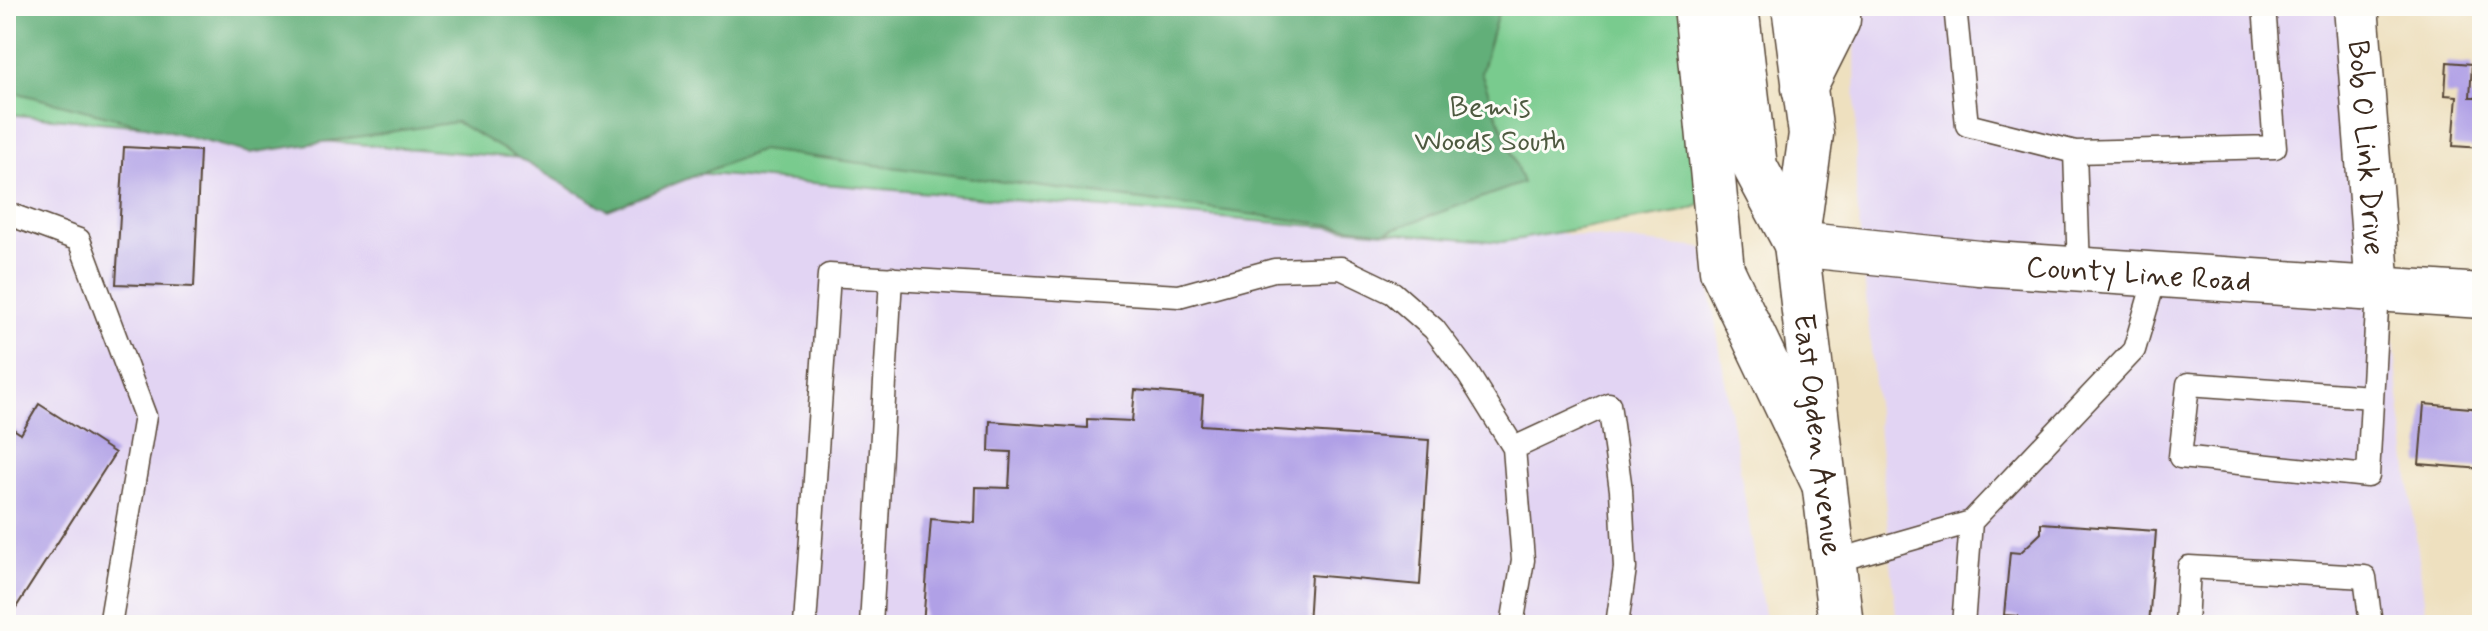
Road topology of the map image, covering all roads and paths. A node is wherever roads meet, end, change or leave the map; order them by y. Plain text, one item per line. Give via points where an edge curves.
1 (1696, 6) edge
2 (1736, 6) edge
3 (1794, 6) edge
4 (1838, 6) edge
5 (1955, 6) edge
6 (2264, 6) edge
7 (2356, 6) edge
8 (1804, 88) junction
9 (2075, 152) junction
10 (6, 213) edge
11 (1796, 244) junction
12 (2079, 270) junction
13 (2156, 275) junction
14 (891, 278) junction
15 (2378, 290) junction
16 (2482, 296) edge
17 (2372, 397) junction
18 (1514, 448) junction
19 (1823, 482) junction
20 (1971, 522) junction
21 (1835, 561) junction
22 (110, 625) edge
23 (805, 625) edge
24 (871, 625) edge
25 (1512, 625) edge
26 (1617, 625) edge
27 (1841, 625) edge
28 (1963, 625) edge
29 (2186, 625) edge
30 (2371, 625) edge

1 - 19 main road via 1722,270
2 - 11 main road, East Ogden Avenue via 1755,167
3 - 8 main road, East Ogden Avenue
4 - 8 main road via 1838,20
5 - 9 lane via 1967,125
6 - 9 lane via 2275,147
7 - 15 main road, Bob O Link Drive
8 - 11 main road, East Ogden Avenue via 1811,134
9 - 12 lane
10 - 22 lane via 79,240 145,416
11 - 12 main road, County Line Road
11 - 19 main road, East Ogden Avenue
12 - 13 main road, County Line Road
13 - 15 main road, County Line Road
13 - 20 lane via 2134,350
14 - 18 lane via 1179,296 1274,270 1341,268 1393,293 1434,329
14 - 23 lane via 829,275
14 - 24 lane
15 - 16 main road, County Line Road
15 - 17 lane
17 - 17 lane via 2368,476 2180,457 2188,384
18 - 25 lane via 1523,560
18 - 26 lane via 1609,404 1625,568
19 - 21 main road, East Ogden Avenue
20 - 21 lane
20 - 28 lane
21 - 27 main road, East Ogden Avenue
29 - 30 lane via 2189,567 2365,577

